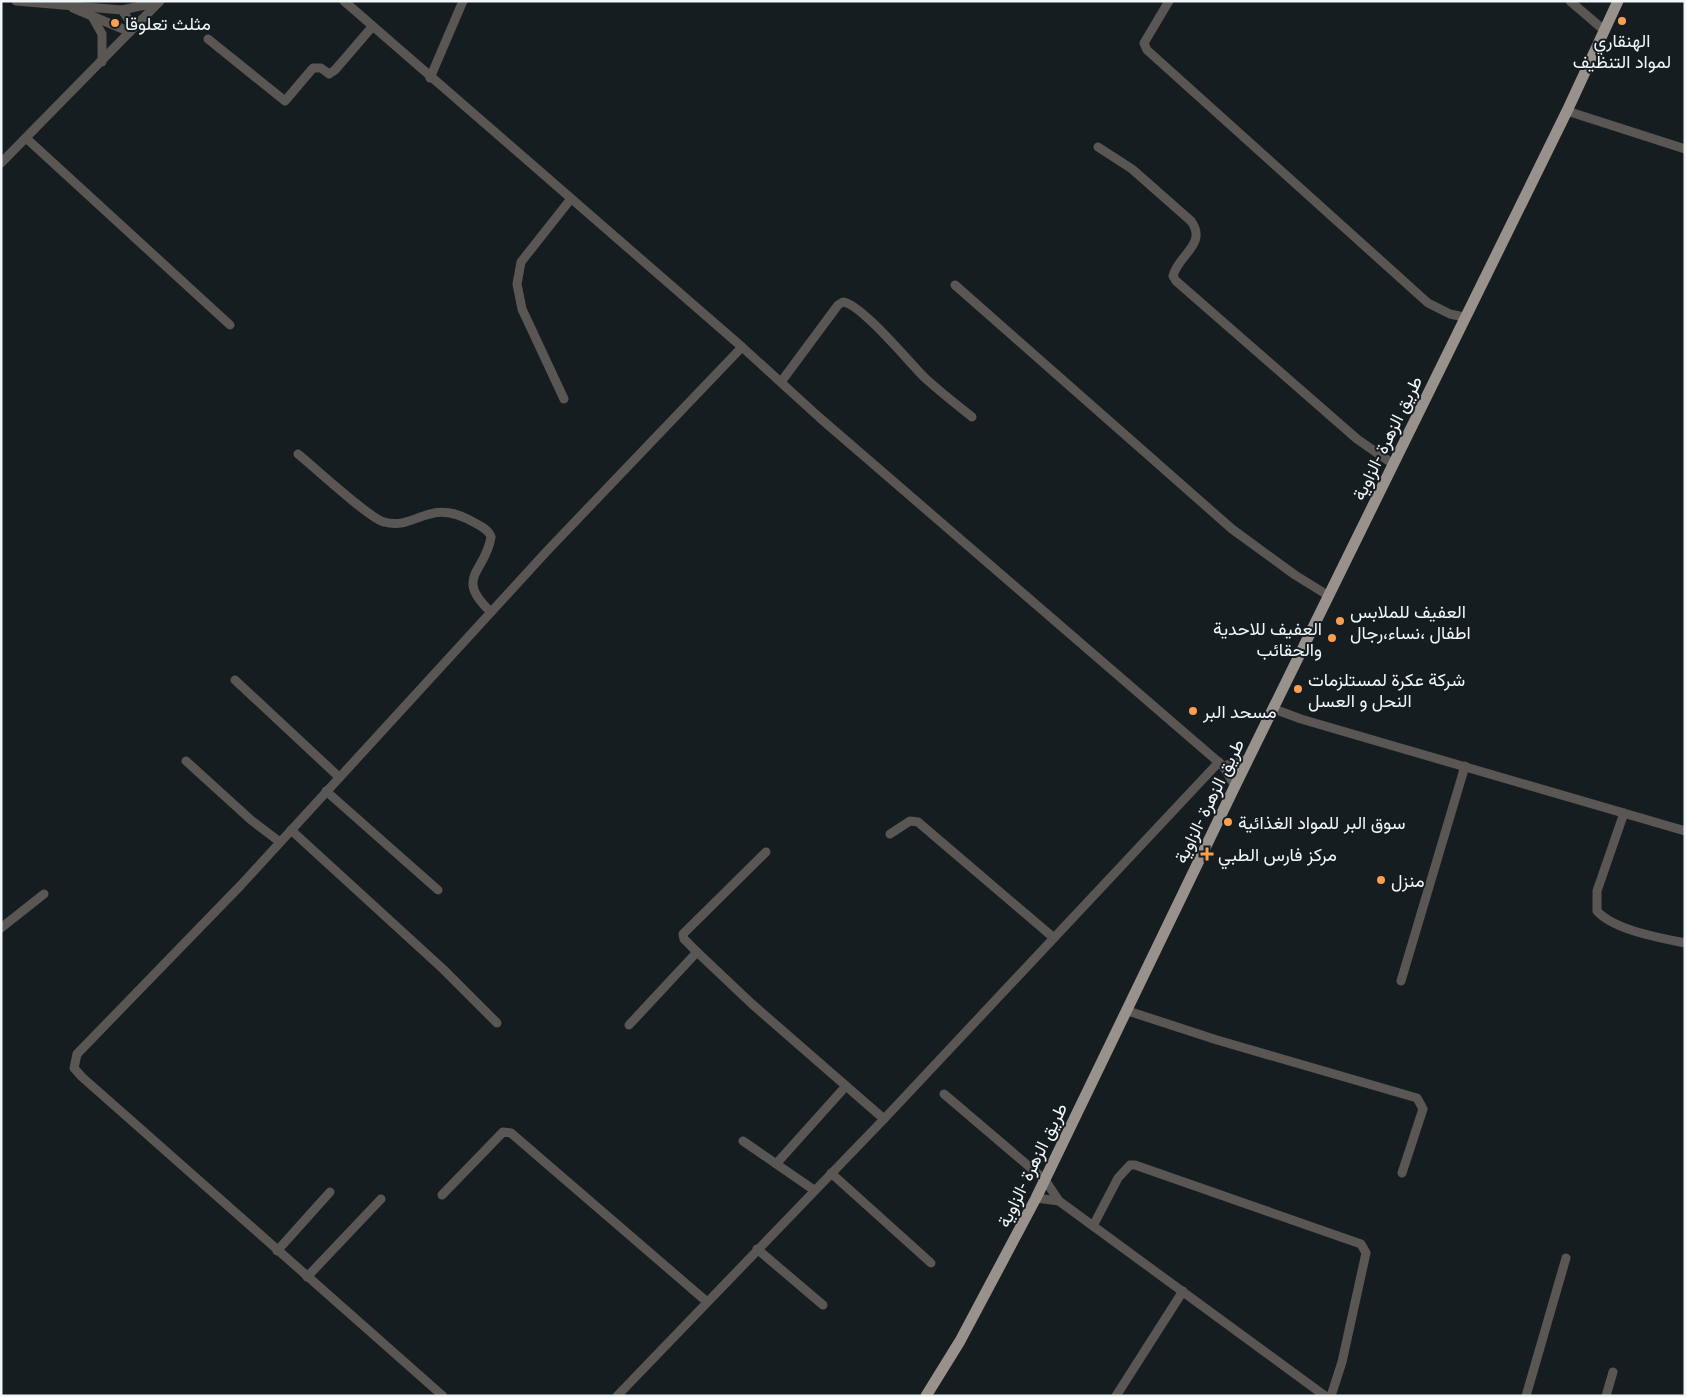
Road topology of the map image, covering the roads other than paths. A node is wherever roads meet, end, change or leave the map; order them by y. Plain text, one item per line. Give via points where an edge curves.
1 (16, 1) edge
2 (344, 1) edge
3 (463, 1) edge
4 (1169, 1) edge
5 (1570, 1) edge
6 (1618, 1) edge
7 (160, 2) edge
8 (70, 7) junction
9 (122, 10) junction
10 (93, 17) junction
11 (372, 26) junction
12 (132, 30) junction
13 (1605, 31) junction
14 (208, 39) dead end
15 (102, 62) junction
16 (430, 78) junction
17 (1567, 111) junction
18 (26, 138) junction
19 (1098, 148) dead end
20 (1685, 149) edge
21 (1, 163) edge
22 (570, 200) junction
23 (954, 285) dead end
24 (1464, 317) junction
25 (230, 324) dead end
26 (742, 347) junction
27 (781, 382) junction
28 (564, 399) dead end
29 (972, 417) dead end
30 (298, 454) dead end
31 (1393, 464) junction
32 (1329, 596) junction
33 (491, 612) junction
34 (235, 680) dead end
35 (1274, 709) junction
36 (1248, 759) junction
37 (186, 761) dead end
38 (1221, 764) junction
39 (1465, 766) junction
40 (339, 777) junction
41 (1234, 786) junction
42 (326, 791) junction
43 (1624, 813) junction
44 (291, 830) junction
45 (1685, 831) edge
46 (890, 834) dead end
47 (280, 842) junction
48 (766, 852) dead end
49 (438, 890) dead end
50 (44, 894) dead end
51 (1, 928) edge
52 (1054, 938) junction
53 (1685, 943) edge
54 (697, 952) junction
55 (1401, 981) dead end
56 (1128, 1011) junction
57 (497, 1023) dead end
58 (629, 1025) dead end
59 (846, 1086) junction
60 (944, 1094) dead end
61 (884, 1119) junction
62 (742, 1141) dead end
63 (776, 1164) junction
64 (831, 1173) junction
65 (1402, 1173) dead end
66 (1045, 1180) junction
67 (814, 1190) junction
68 (330, 1192) dead end
69 (442, 1195) dead end
70 (1036, 1198) junction
71 (381, 1199) dead end
72 (1059, 1201) junction
73 (1093, 1226) junction
74 (757, 1248) junction
75 (277, 1250) junction
76 (1566, 1258) dead end
77 (931, 1263) dead end
78 (307, 1277) junction
79 (1183, 1292) junction
80 (706, 1301) junction
81 (823, 1305) dead end
82 (1613, 1372) dead end
83 (443, 1396) edge
84 (617, 1396) edge
85 (926, 1396) edge
86 (1116, 1396) edge
87 (1325, 1396) edge
88 (1331, 1396) edge
89 (1526, 1396) edge
90 (1606, 1396) edge

1 - 8 street
2 - 11 street
3 - 16 street
4 - 24 street via 1144,43 1147,50 1428,303
5 - 13 street
6 - 13 main road, طريق الزهرة -الزاوية
7 - 9 street
7 - 12 street
8 - 9 street
8 - 10 street
9 - 12 street
10 - 12 street
10 - 15 street via 102,34
11 - 14 street via 335,70 329,74 313,68 285,101
11 - 16 street
12 - 15 street
13 - 17 main road, طريق الزهرة -الزاوية
15 - 18 street
16 - 22 street
17 - 20 street
17 - 24 main road, طريق الزهرة -الزاوية
18 - 21 street
18 - 25 street
19 - 31 street via 1132,169 1197,229 1198,236 1174,270 1176,281 1357,439
22 - 26 street
22 - 28 street via 521,262 517,284 522,309
23 - 32 street via 1232,529
24 - 31 main road, طريق الزهرة -الزاوية
26 - 27 street
26 - 33 street
27 - 29 street via 838,305 849,302 925,378
27 - 38 street
30 - 33 street via 382,522 403,522 427,513 448,511 460,514 487,530 490,543 472,584 481,604
31 - 32 main road, طريق الزهرة -الزاوية
32 - 35 main road, طريق الزهرة -الزاوية
33 - 40 street
34 - 40 street
35 - 36 main road, طريق الزهرة -الزاوية
35 - 39 street
36 - 38 street
36 - 41 main road, طريق الزهرة -الزاوية
37 - 47 street
38 - 41 street
38 - 52 street
39 - 43 street
39 - 55 street
40 - 42 street
41 - 56 main road, طريق الزهرة -الزاوية
42 - 44 street
42 - 49 street
43 - 45 street
43 - 53 street via 1597,891 1597,911 1603,918 1623,927
44 - 47 street
44 - 57 street
46 - 52 street via 910,821 918,822
47 - 75 street via 77,1054 74,1064 82,1077
48 - 54 street via 683,934
50 - 51 street
52 - 61 street
54 - 58 street
54 - 59 street
56 - 65 street via 1417,1098 1423,1109
56 - 66 main road, طريق الزهرة -الزاوية
59 - 61 street
59 - 63 street
60 - 66 street
61 - 64 street
62 - 63 street
63 - 67 street
64 - 67 street
64 - 77 street
66 - 70 main road, طريق الزهرة -الزاوية
66 - 72 street
67 - 74 street
68 - 75 street
69 - 80 street via 503,1132 511,1133
70 - 72 street
70 - 85 main road, طريق الزهرة -الزاوية via 960,1341
71 - 78 street
72 - 73 street
73 - 79 street
73 - 88 street via 1118,1178 1130,1165 1135,1165 1361,1244 1366,1253 1342,1362
74 - 80 street
74 - 81 street
75 - 78 street
76 - 89 street
78 - 83 street
79 - 86 street
79 - 87 street
80 - 84 street
82 - 90 street

